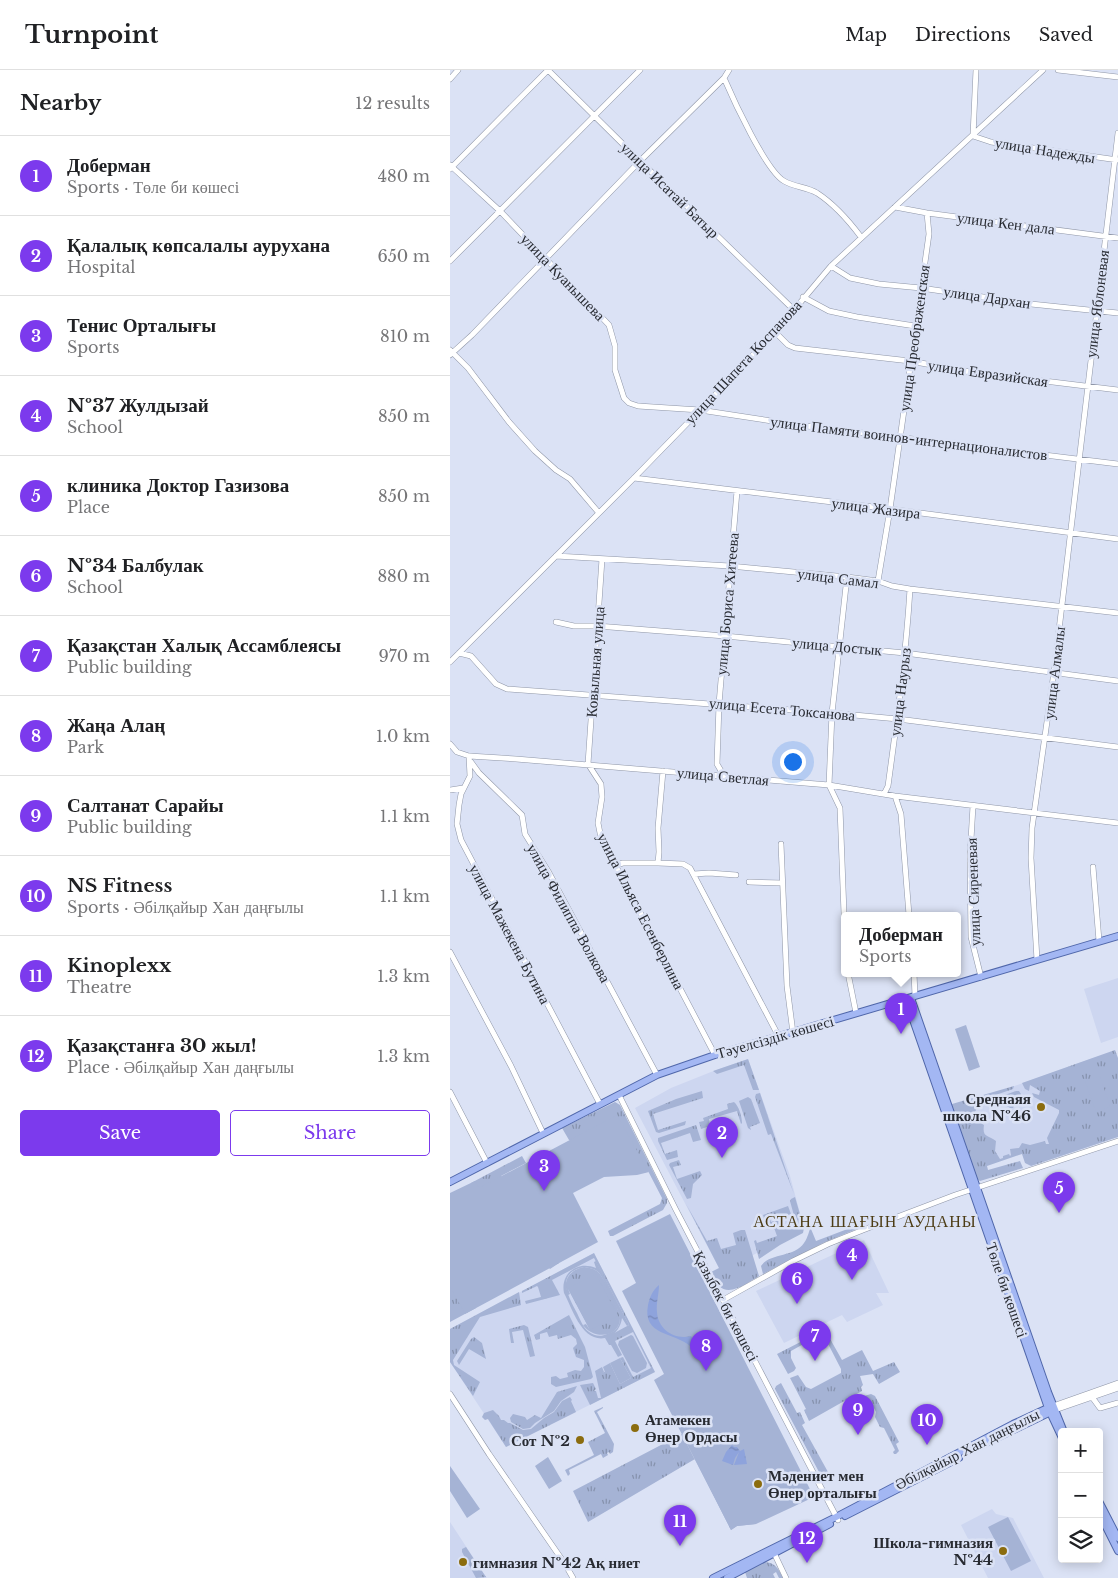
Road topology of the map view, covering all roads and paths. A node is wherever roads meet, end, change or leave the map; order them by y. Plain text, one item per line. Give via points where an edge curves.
1 (458, 70) edge
2 (548, 70) edge
3 (640, 70) edge
4 (729, 70) edge
5 (976, 70) edge
6 (1043, 70) edge
7 (1058, 70) edge
8 (1118, 77) edge
9 (724, 78) junction
10 (450, 79) edge
11 (594, 116) junction
12 (1118, 133) edge
13 (973, 136) junction
14 (1116, 160) edge
15 (640, 161) junction
16 (451, 167) edge
17 (895, 207) junction
18 (500, 211) junction
19 (927, 213) junction
20 (861, 236) junction
21 (1105, 236) junction
22 (1118, 238) edge
23 (545, 258) junction
24 (450, 261) edge
25 (831, 266) junction
26 (921, 288) junction
27 (803, 297) junction
28 (794, 310) junction
29 (1096, 310) junction
30 (1118, 313) edge
31 (915, 326) junction
32 (775, 332) junction
33 (451, 353) edge
34 (910, 361) junction
35 (1087, 387) junction
36 (1118, 390) edge
37 (700, 410) junction
38 (900, 437) junction
39 (1079, 458) junction
40 (1118, 464) edge
41 (634, 478) junction
42 (737, 491) junction
43 (890, 509) junction
44 (599, 513) junction
45 (1072, 533) junction
46 (1118, 539) edge
47 (556, 556) junction
48 (602, 559) junction
49 (730, 566) junction
50 (846, 577) junction
51 (878, 581) junction
52 (910, 589) junction
53 (1062, 606) junction
54 (1118, 613) edge
55 (556, 622) dead end
56 (598, 626) junction
57 (725, 636) junction
58 (840, 647) junction
59 (905, 652) junction
60 (459, 653) junction
61 (450, 662) edge
62 (1054, 672) junction
63 (1118, 681) edge
64 (593, 695) junction
65 (719, 704) junction
66 (832, 712) junction
67 (898, 719) junction
68 (1045, 737) junction
69 (450, 744) edge
70 (1118, 747) edge
71 (470, 759) junction
72 (588, 764) junction
73 (663, 771) junction
74 (724, 776) junction
75 (829, 785) junction
76 (463, 788) junction
77 (450, 790) edge
78 (884, 794) junction
79 (895, 796) junction
80 (973, 806) junction
81 (1034, 812) junction
82 (1118, 823) edge
83 (781, 844) dead end
84 (658, 863) junction
85 (616, 865) junction
86 (1093, 867) dead end
87 (694, 874) junction
88 (736, 875) dead end
89 (750, 882) dead end
90 (782, 883) junction
91 (844, 912) edge
92 (910, 912) edge
93 (1118, 936) edge
94 (1099, 941) junction
95 (450, 952) edge
96 (1037, 960) junction
97 (849, 977) edge
98 (913, 977) edge
99 (981, 977) junction
100 (910, 998) junction
101 (856, 1013) junction
102 (793, 1033) junction
103 (779, 1037) junction
104 (715, 1055) junction
105 (657, 1075) junction
106 (450, 1092) edge
107 (618, 1095) junction
108 (600, 1104) junction
109 (543, 1133) junction
110 (1118, 1141) edge
111 (487, 1162) junction
112 (450, 1182) edge
113 (975, 1188) junction
114 (723, 1300) junction
115 (1118, 1383) edge
116 (1118, 1388) edge
117 (450, 1394) edge
118 (1092, 1397) junction
119 (1118, 1403) edge
120 (1052, 1409) junction
121 (1059, 1428) edge
122 (1062, 1428) edge
123 (1103, 1509) edge
124 (1102, 1518) edge
125 (837, 1519) junction
126 (1118, 1538) edge
127 (772, 1551) junction
128 (1118, 1551) edge
129 (573, 1578) edge
130 (712, 1578) edge
131 (726, 1578) edge
132 (786, 1578) edge

1 - 10 street
2 - 11 street, улица Исатай Батыр
2 - 16 street
3 - 11 street
4 - 9 street
5 - 13 street
6 - 13 street, улица Шапета Коспанова
7 - 8 street
9 - 15 street
9 - 20 street via 774,170 784,181 817,193
11 - 15 street, улица Исатай Батыр
11 - 18 street
12 - 14 street, улица Яблоневая
13 - 14 street, улица Надежды via 991,142
13 - 17 street, улица Шапета Коспанова
14 - 21 street, улица Яблоневая
15 - 23 street
15 - 28 street, улица Исатай Батыр
16 - 18 street, улица Куанышева
17 - 19 street, улица Кен дала
17 - 20 street, улица Шапета Коспанова
18 - 23 street, улица Куанышева
18 - 24 street
19 - 21 street, улица Кен дала
19 - 26 street, улица Преображенская via 929,234
20 - 25 street, улица Шапета Коспанова
21 - 22 street, улица Кен дала
21 - 29 street, улица Яблоневая
23 - 33 street
23 - 37 street, улица Куанышева via 610,325 615,346 615,370 624,398 629,403
25 - 26 street, улица Дархан via 850,278
25 - 27 street, улица Шапета Коспанова
26 - 29 street, улица Дархан
26 - 31 street, улица Преображенская
27 - 28 street, улица Шапета Коспанова
27 - 31 street via 829,311
28 - 32 street, улица Шапета Коспанова
29 - 30 street, улица Дархан
29 - 35 street, улица Яблоневая
31 - 34 street, улица Преображенская
32 - 34 street, улица Евразийская via 795,348
32 - 37 street, улица Шапета Коспанова
33 - 44 street via 468,368 535,451 570,479
34 - 35 street, улица Евразийская
34 - 38 street, улица Преображенская
35 - 36 street, улица Евразийская
35 - 39 street, улица Алмалы
37 - 38 street, улица Памяти воинов-интернационалистов
37 - 41 street, улица Шапета Коспанова
38 - 39 street, улица Памяти воинов-интернационалистов
38 - 43 street, улица Преображенская
39 - 40 street, улица Памяти воинов-интернационалистов
39 - 45 street, улица Алмалы
41 - 42 street, улица Жазира
41 - 44 street, улица Шапета Коспанова
42 - 43 street, улица Жазира
42 - 49 street, улица Бориса Хитеева
43 - 45 street, улица Жазира
43 - 51 street, улица Преображенская
44 - 47 street, улица Шапета Коспанова
45 - 46 street, улица Жазира
45 - 53 street, улица Алмалы
47 - 48 street, улица Самал
47 - 60 street, улица Шапета Коспанова
48 - 49 street, улица Самал
48 - 56 street, Ковыльная улица
49 - 50 street, улица Самал
49 - 57 street, улица Бориса Хитеева
50 - 51 street, улица Самал
50 - 58 street
51 - 52 street, улица Самал
52 - 53 street, улица Самал
52 - 59 street, улица Наурыз
53 - 54 street, улица Самал
53 - 62 street, улица Алмалы
55 - 56 street, улица Достык
56 - 57 street, улица Достык
56 - 64 street, Ковыльная улица
57 - 58 street, улица Достык
57 - 65 street, улица Бориса Хитеева
58 - 59 street, улица Достык
58 - 66 street
59 - 62 street, улица Достык
59 - 67 street, улица Наурыз
60 - 61 street, улица Шапета Коспанова
60 - 64 street, улица Есета Токсанова via 472,656 496,684 506,689
62 - 63 street, улица Достык
62 - 68 street, улица Алмалы
64 - 65 street, улица Есета Токсанова
64 - 72 street, Ковыльная улица
65 - 66 street, улица Есета Токсанова
65 - 74 street, улица Бориса Хитеева via 717,764
66 - 67 street, улица Есета Токсанова
66 - 75 street
67 - 68 street, улица Есета Токсанова
67 - 78 street, улица Наурыз
68 - 70 street, улица Есета Токсанова
68 - 81 street, улица Алмалы
69 - 71 street, улица Светлая
71 - 72 street, улица Светлая
71 - 76 street, улица Мажекена Бутина via 470,776
71 - 105 street, улица Филиппа Волкова via 479,773 522,815 525,834
72 - 73 street, улица Светлая
72 - 85 street, улица Ильяса Есенберлина via 601,784 598,823 601,838
73 - 74 street, улица Светлая
73 - 84 street
74 - 75 street, улица Светлая
75 - 78 street, улица Светлая
75 - 91 street via 840,808
76 - 77 street
76 - 108 street, улица Мажекена Бутина via 457,824 461,840
78 - 79 street, улица Светлая
79 - 80 street, улица Светлая
79 - 92 street via 901,814
80 - 81 street, улица Светлая
80 - 99 street, улица Сиреневая via 970,856 972,936
81 - 82 street, улица Светлая
81 - 96 street, улица Алмалы via 1031,858
83 - 90 street
84 - 85 street
84 - 87 street via 683,864
85 - 104 street, улица Ильяса Есенберлина
86 - 94 street
87 - 88 street
87 - 103 street
89 - 90 street
90 - 102 street via 787,986
93 - 94 main road, Тәуелсіздік көшесі
94 - 96 main road, Тәуелсіздік көшесі
95 - 109 street
96 - 99 main road, Тәуелсіздік көшесі
97 - 101 street
98 - 100 street
99 - 100 main road, Тәуелсіздік көшесі
100 - 101 main road, Тәуелсіздік көшесі
100 - 113 main road, Төле би көшесі via 911,1014
101 - 102 main road, Тәуелсіздік көшесі
102 - 103 main road, Тәуелсіздік көшесі
103 - 104 main road, Тәуелсіздік көшесі
104 - 105 main road, Тәуелсіздік көшесі
105 - 107 main road, Тәуелсіздік көшесі
106 - 111 street
107 - 108 main road, Тәуелсіздік көшесі
107 - 114 street, Қазыбек би көшесі
108 - 109 main road, Тәуелсіздік көшесі
109 - 111 main road, Тәуелсіздік көшесі
110 - 113 street
111 - 112 main road, Тәуелсіздік көшесі
113 - 114 street via 828,1244
113 - 120 main road, Төле би көшесі
114 - 125 street, Қазыбек би көшесі
115 - 120 street, Әбілқайыр Хан даңғылы
116 - 118 street, Әбілқайыр Хан даңғылы
117 - 129 street
118 - 119 street via 1100,1408
118 - 120 street, Әбілқайыр Хан даңғылы
120 - 121 main road, Төле би көшесі
120 - 122 main road, Төле би көшесі
120 - 125 main road, Әбілқайыр Хан даңғылы via 1013,1424
123 - 126 main road
124 - 128 main road
125 - 127 main road, Әбілқайыр Хан даңғылы
127 - 130 main road, Әбілқайыр Хан даңғылы
127 - 131 main road, Әбілқайыр Хан даңғылы
127 - 132 street

